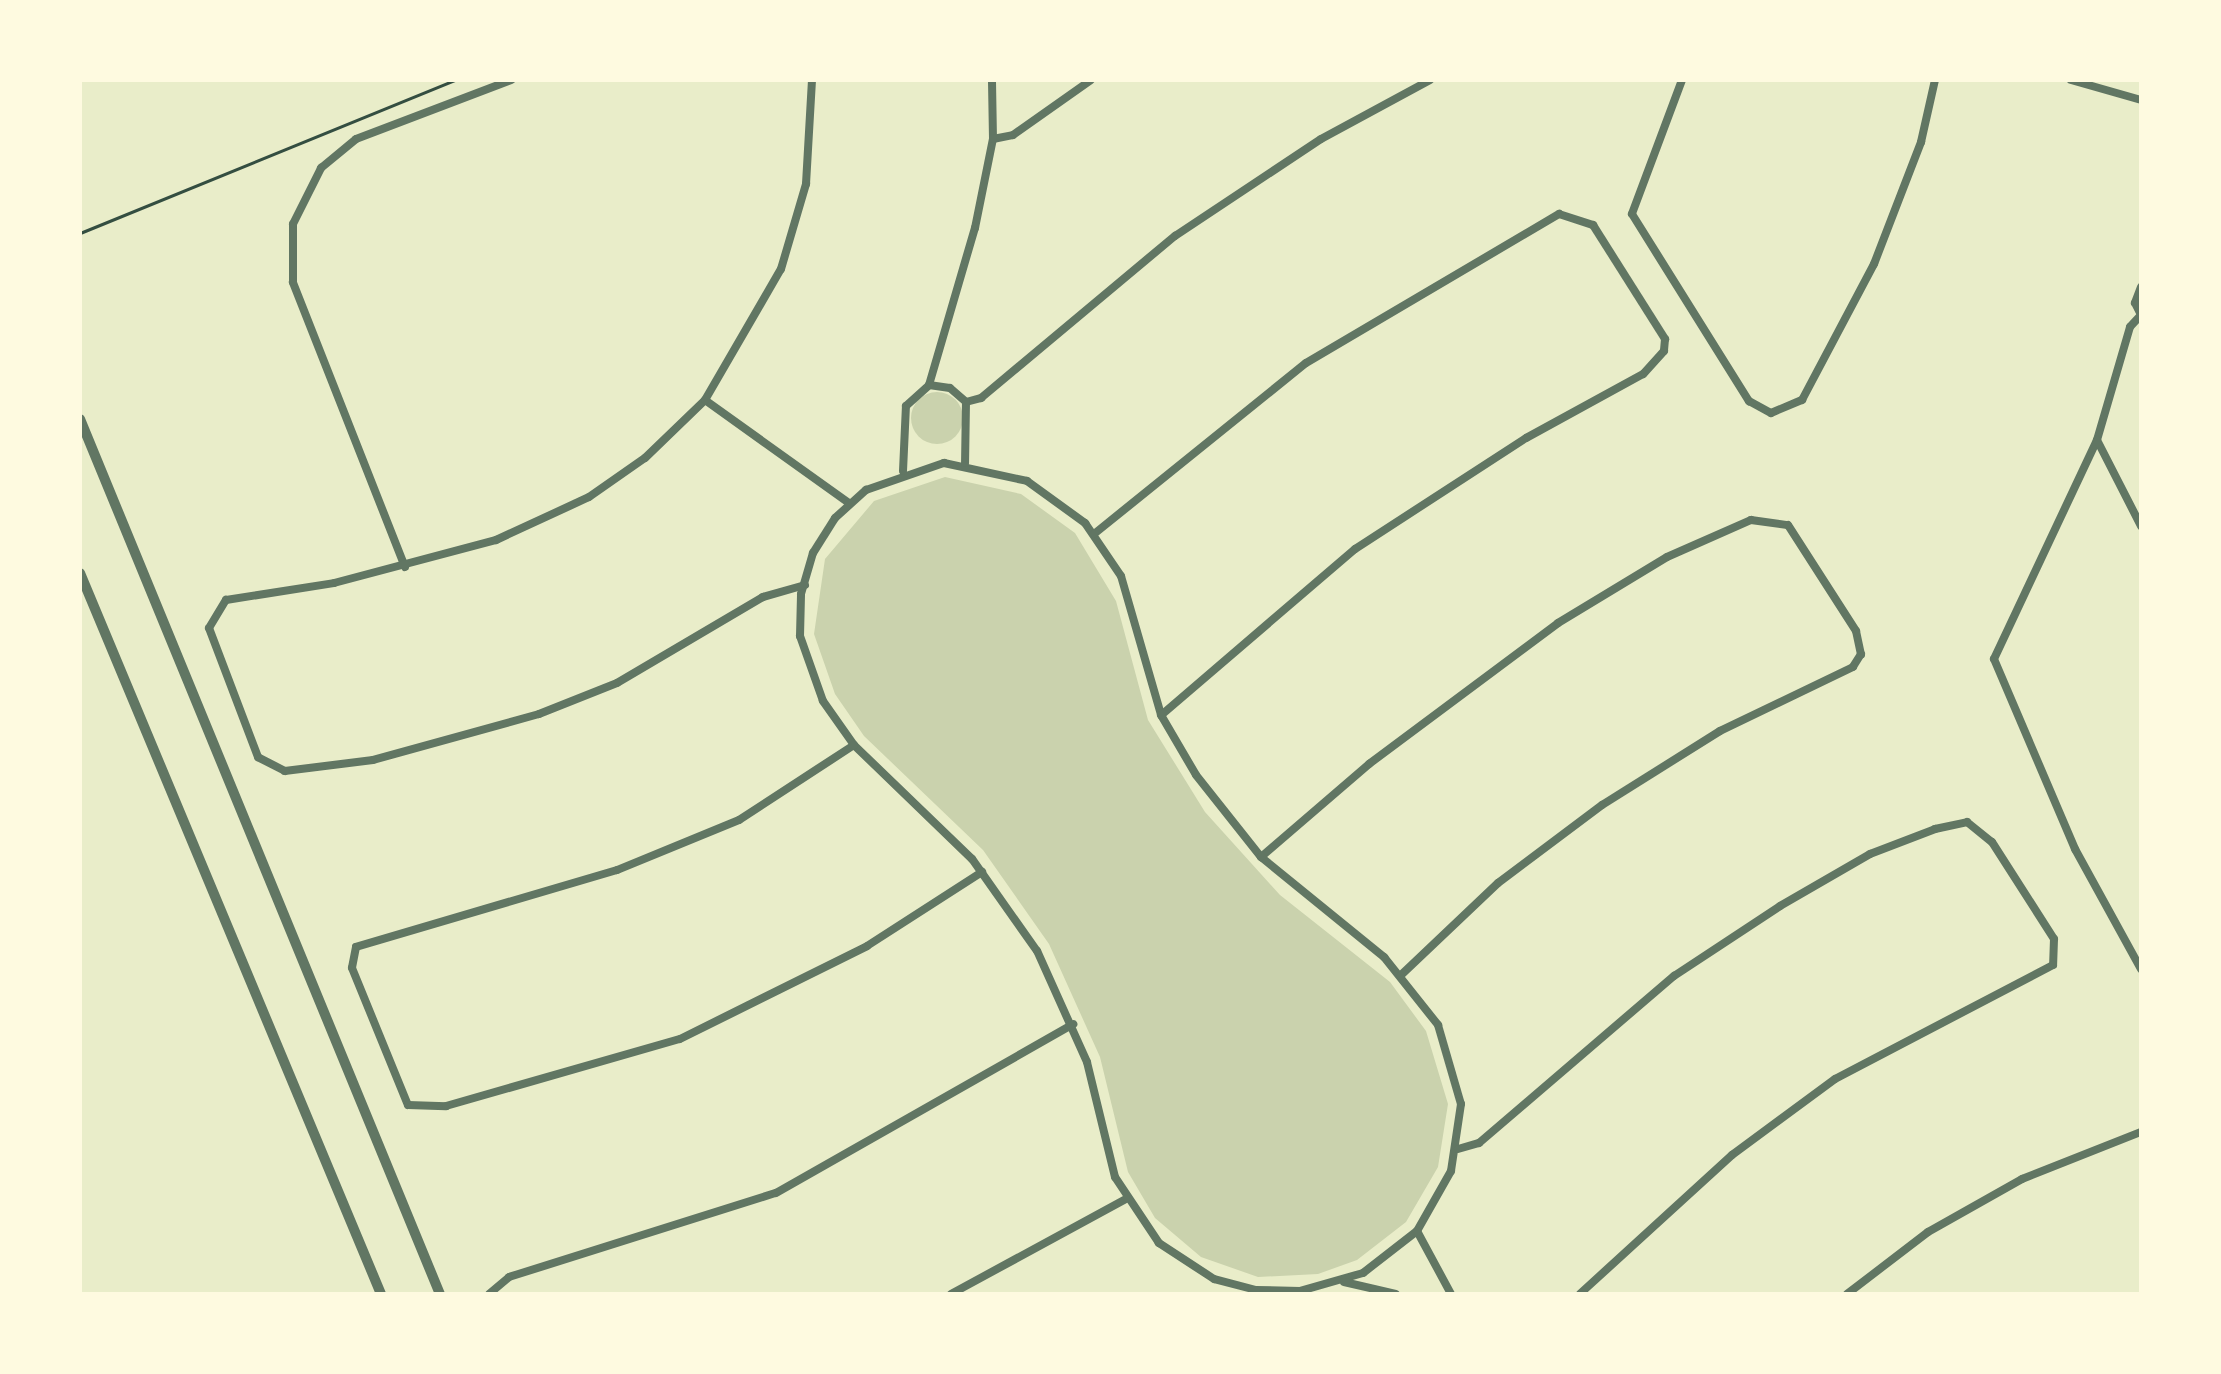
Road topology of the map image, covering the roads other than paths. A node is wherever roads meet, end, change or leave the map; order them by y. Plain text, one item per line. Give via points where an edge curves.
1 (511, 80) edge
2 (812, 80) edge
3 (992, 80) edge
4 (1091, 80) edge
5 (1430, 80) edge
6 (1682, 80) edge
7 (1935, 80) edge
8 (2071, 80) edge
9 (2141, 100) edge
10 (993, 139) junction
11 (2141, 287) edge
12 (2141, 315) edge
13 (929, 385) junction
14 (705, 400) junction
15 (966, 402) junction
16 (80, 419) edge
17 (2097, 440) junction
18 (965, 463) junction
19 (903, 471) junction
20 (849, 503) junction
21 (2141, 526) edge
22 (1094, 534) junction
23 (405, 567) junction
24 (80, 573) edge
25 (805, 585) junction
26 (1161, 715) junction
27 (854, 745) junction
28 (1261, 857) junction
29 (982, 872) junction
30 (2141, 969) edge
31 (1401, 975) junction
32 (1073, 1024) junction
33 (2141, 1132) edge
34 (1458, 1149) junction
35 (1126, 1199) junction
36 (1417, 1231) junction
37 (1343, 1281) junction
38 (1278, 1293) edge
39 (381, 1294) edge
40 (440, 1294) edge
41 (489, 1294) edge
42 (951, 1294) edge
43 (1396, 1294) edge
44 (1451, 1294) edge
45 (1580, 1294) edge
46 (1847, 1294) edge

1 - 23 street via 356,139 321,168 293,224 293,282
2 - 14 street via 806,184 781,269
3 - 10 street
4 - 10 street via 1013,135
5 - 15 street via 1321,139 1175,236 981,398
6 - 7 street via 1632,214 1749,401 1771,413 1802,400 1874,264 1921,142
8 - 9 street
10 - 13 street
11 - 12 street via 2135,303
12 - 17 street via 2130,327
13 - 15 street via 950,388
13 - 19 street via 906,406
14 - 20 street
14 - 23 street via 645,458 589,497 496,540
15 - 18 street
16 - 40 street
17 - 21 street
17 - 30 street via 1994,659 2075,849
18 - 19 street
18 - 22 street via 1027,481
19 - 20 street
20 - 25 street via 818,544
22 - 26 street via 1129,596
22 - 26 street via 1306,363 1559,214 1593,225 1665,339 1664,351 1643,374 1526,438 1355,549
23 - 25 street via 239,596 210,615 212,641 258,757 270,767 373,760 539,714 617,683 763,597
24 - 39 street
25 - 27 street via 799,615 804,657
26 - 28 street via 1209,794
27 - 29 street
27 - 29 street via 739,820 631,865 356,947 352,968 408,1105 446,1106 680,1039 867,946
28 - 31 street
28 - 31 street via 1381,754 1558,623 1667,557 1751,520 1788,525 1856,631 1861,654 1853,667 1720,731 1602,805 1498,883
29 - 32 street via 1037,951
31 - 34 street via 1453,1061 1461,1104
32 - 35 street
32 - 41 street via 776,1193 509,1277
33 - 46 street via 2022,1179 1928,1232
34 - 36 street via 1442,1193
34 - 45 street via 1479,1143 1674,976 1780,906 1870,854 1935,829 1967,822 1981,829 2054,939 2053,965 1835,1079 1732,1155
35 - 38 street via 1159,1243 1195,1269
35 - 42 street
36 - 37 street
36 - 44 street
37 - 38 street
37 - 43 street

